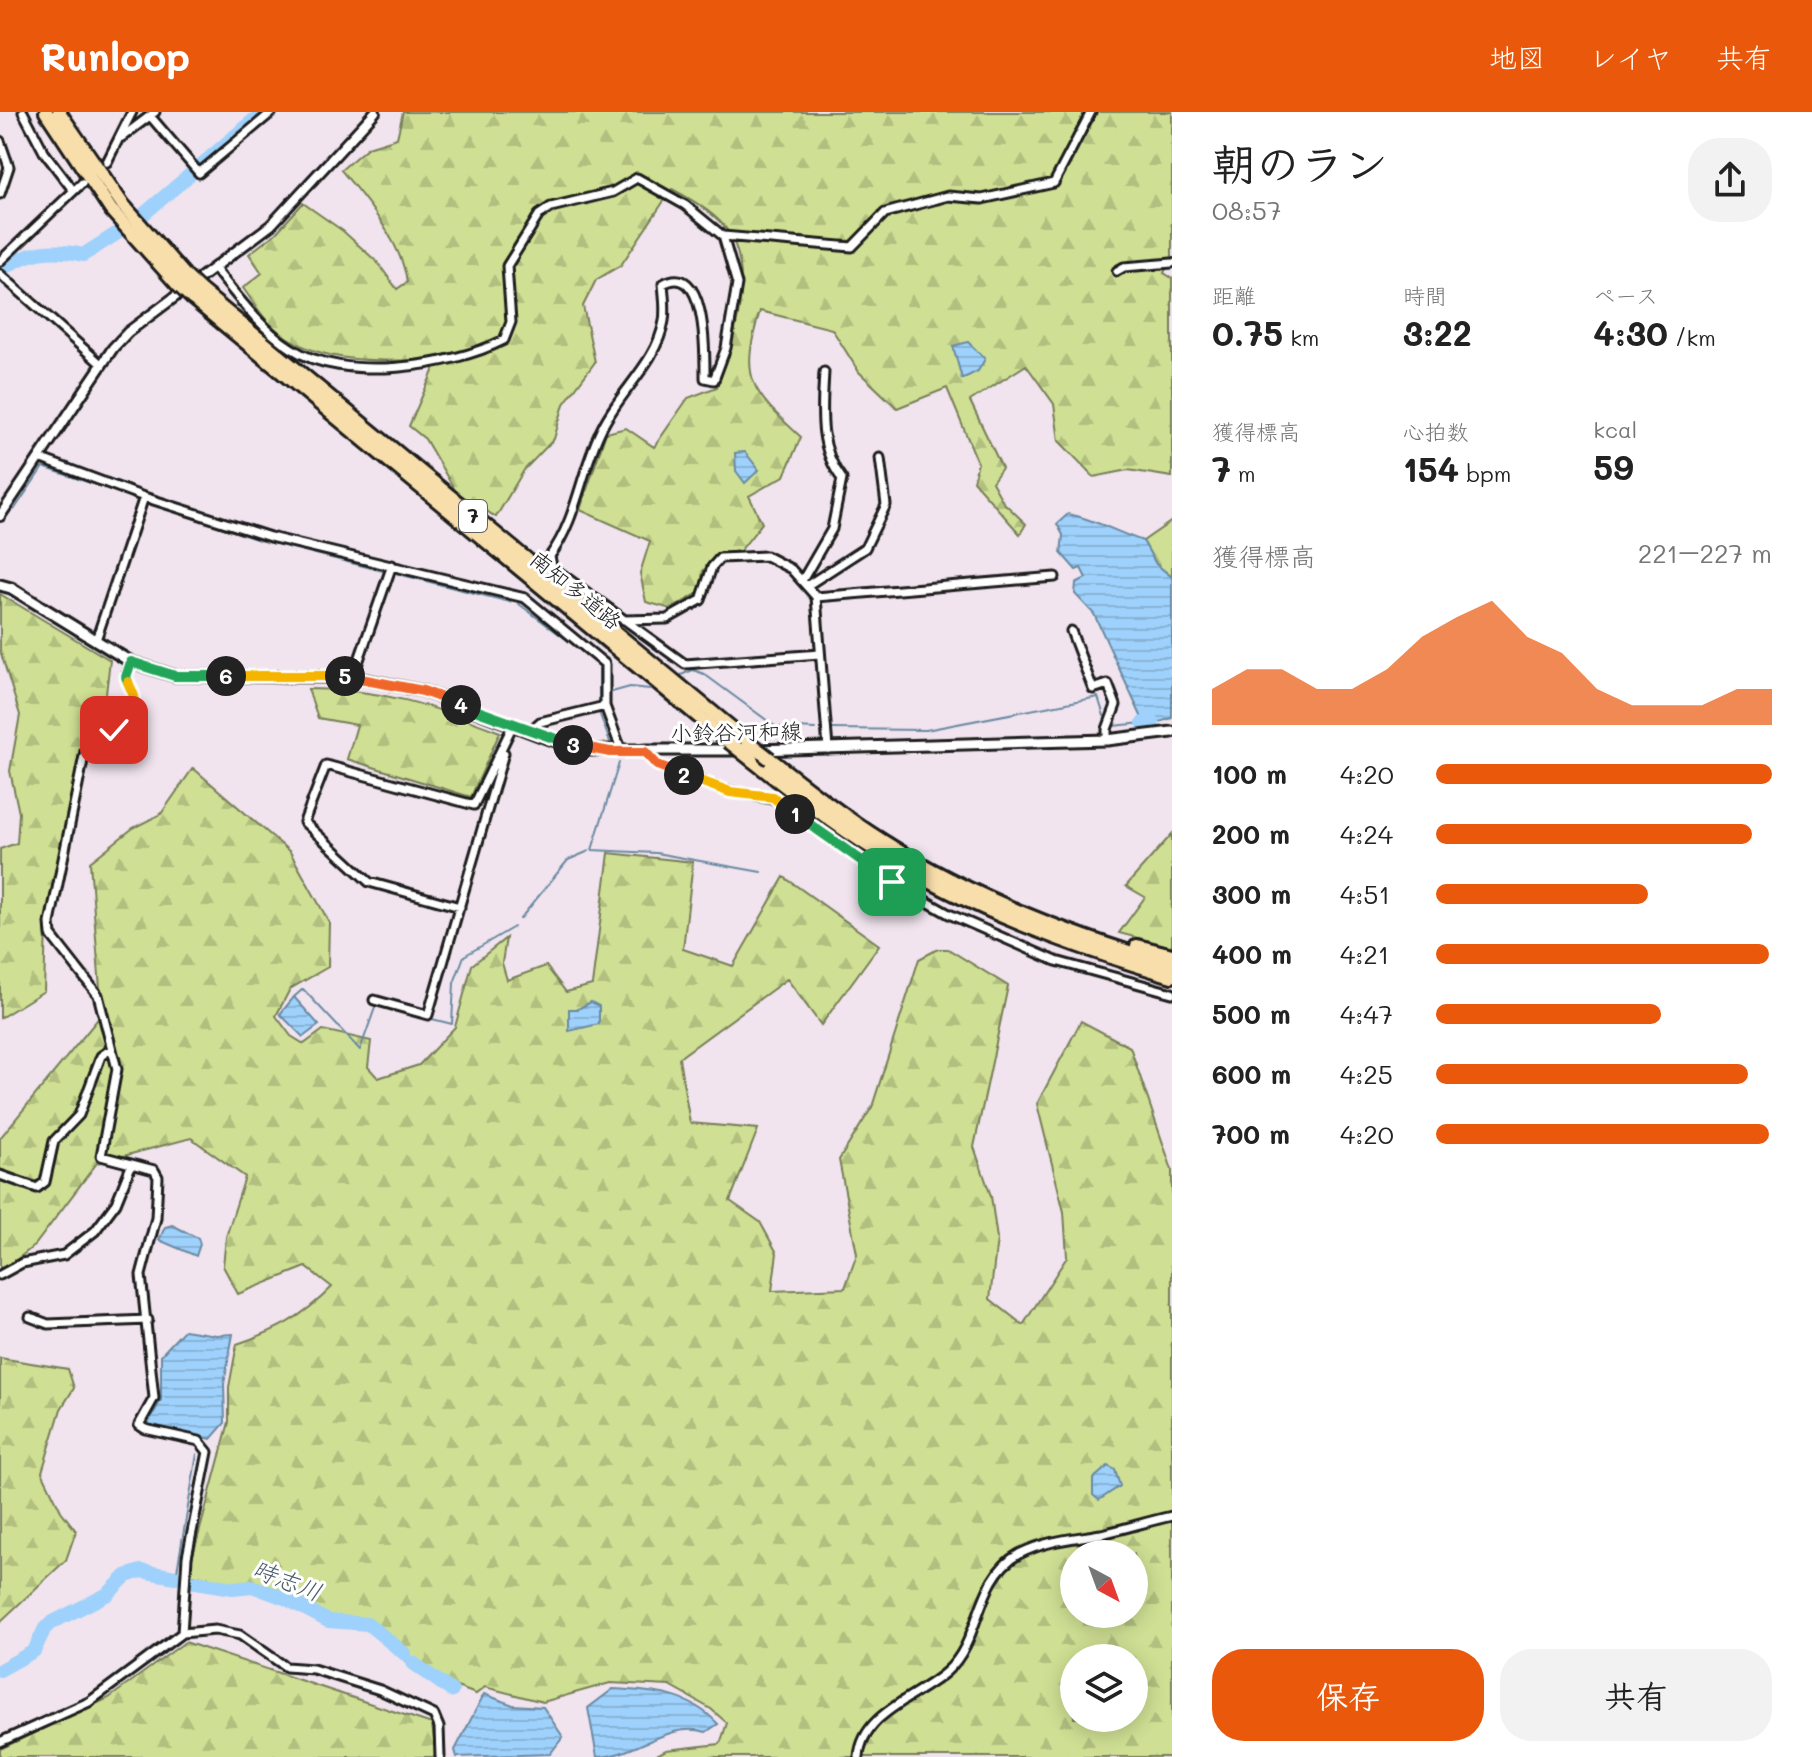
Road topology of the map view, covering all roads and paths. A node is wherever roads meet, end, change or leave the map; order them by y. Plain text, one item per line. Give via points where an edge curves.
1 (23, 112) edge
2 (46, 112) edge
3 (59, 112) edge
4 (132, 112) edge
5 (272, 112) edge
6 (375, 112) edge
7 (1091, 112) edge
8 (153, 115) edge
9 (122, 137) junction
10 (0, 141) edge
11 (107, 162) dead end
12 (82, 183) dead end
13 (73, 190) junction
14 (0, 194) edge
15 (723, 236) junction
16 (0, 261) edge
17 (1172, 263) edge
18 (215, 269) junction
19 (1117, 271) dead end
20 (0, 274) edge
21 (182, 282) junction
22 (196, 295) junction
23 (101, 364) junction
24 (824, 372) dead end
25 (39, 458) junction
26 (880, 458) dead end
27 (144, 497) junction
28 (0, 516) edge
29 (392, 565) junction
30 (1055, 577) dead end
31 (806, 582) junction
32 (0, 585) edge
33 (816, 597) junction
34 (623, 620) junction
35 (1071, 631) dead end
36 (96, 640) junction
37 (820, 654) junction
38 (131, 662) junction
39 (353, 677) junction
40 (605, 706) junction
41 (511, 728) junction
42 (530, 731) junction
43 (1172, 732) edge
44 (1107, 740) junction
45 (828, 749) junction
46 (622, 752) junction
47 (645, 752) junction
48 (460, 907) junction
49 (1088, 939) junction
50 (1172, 955) edge
51 (1172, 965) edge
52 (1172, 976) edge
53 (1172, 993) edge
54 (374, 1000) dead end
55 (111, 1049) junction
56 (131, 1166) junction
57 (0, 1175) edge
58 (0, 1275) edge
59 (30, 1317) dead end
60 (148, 1320) junction
61 (1172, 1516) edge
62 (182, 1633) junction
63 (0, 1742) edge
64 (440, 1757) edge
65 (859, 1757) edge

1 - 13 street
2 - 21 highway, 南知多道路 / 7 via 111,210
3 - 21 highway, 南知多道路 / 7
4 - 9 street
5 - 8 street via 199,173
6 - 18 street via 271,225
7 - 15 street via 1054,183 982,199 948,196 885,213 852,247
8 - 9 street
9 - 11 street
10 - 14 street via 9,167
12 - 13 street
13 - 16 street
15 - 18 street via 685,205 637,178 613,192 551,207 539,215 507,266 511,322 504,340 475,355 430,365 325,363 293,350 265,329
15 - 34 street via 737,284 726,348 714,380 705,378 705,330 697,296 671,279 663,284 664,321 646,366 621,391 602,428 567,533 550,556 552,567
17 - 19 street
18 - 23 street via 128,332
20 - 23 street
21 - 22 highway, 南知多道路 / 7, bridge
22 - 49 highway, 南知多道路 / 7, bridge via 747,741 886,843 1003,905
22 - 52 highway, 南知多道路 / 7, bridge via 822,815 926,880 1034,930
23 - 25 street
24 - 31 street via 822,423 830,463 842,479 832,529
25 - 27 street
25 - 28 street
26 - 31 street via 886,505 865,548
27 - 29 street via 270,537
27 - 36 street
29 - 39 street
29 - 40 street via 525,598 598,650 605,664
30 - 33 street
31 - 33 street
31 - 34 street via 766,556 720,558 701,600 667,619
32 - 36 main road, 小鈴谷河和線
33 - 37 street
34 - 37 street via 685,664
35 - 44 street via 1093,689 1108,684 1116,705
36 - 38 main road, 小鈴谷河和線
37 - 45 street
38 - 39 main road, 小鈴谷河和線 via 175,676
38 - 55 street via 126,677 134,696 114,730 85,751 50,923 51,935 98,995
39 - 41 main road, 小鈴谷河和線 via 423,691
40 - 42 street via 540,722
40 - 46 street
41 - 42 main road, 小鈴谷河和線
41 - 48 street
41 - 48 street via 474,805 326,765 304,822 369,882
42 - 46 main road, 小鈴谷河和線 via 589,750
43 - 44 main road, 小鈴谷河和線
44 - 45 main road, 小鈴谷河和線
45 - 47 main road, 小鈴谷河和線
46 - 47 main road, 小鈴谷河和線
47 - 53 street via 657,765 724,790 778,800 892,882 972,924 1056,961
48 - 54 street via 428,1015
49 - 50 highway via 1098,935
49 - 51 highway, 南知多道路 / 7
55 - 56 street via 117,1069 101,1156
55 - 57 street via 101,1056 79,1115 54,1141 45,1182 37,1188
56 - 58 street via 116,1203 95,1231 64,1255 22,1263
56 - 60 street via 154,1170 158,1177 156,1218 141,1275
59 - 60 street via 48,1324
60 - 62 street via 154,1398 139,1425 199,1441 208,1452 187,1557
61 - 65 street via 1051,1540 1015,1556 983,1594 974,1627 949,1670 897,1704 860,1744
62 - 63 street via 89,1702
62 - 64 street via 215,1630 240,1635 286,1667 313,1669 380,1690 434,1715

